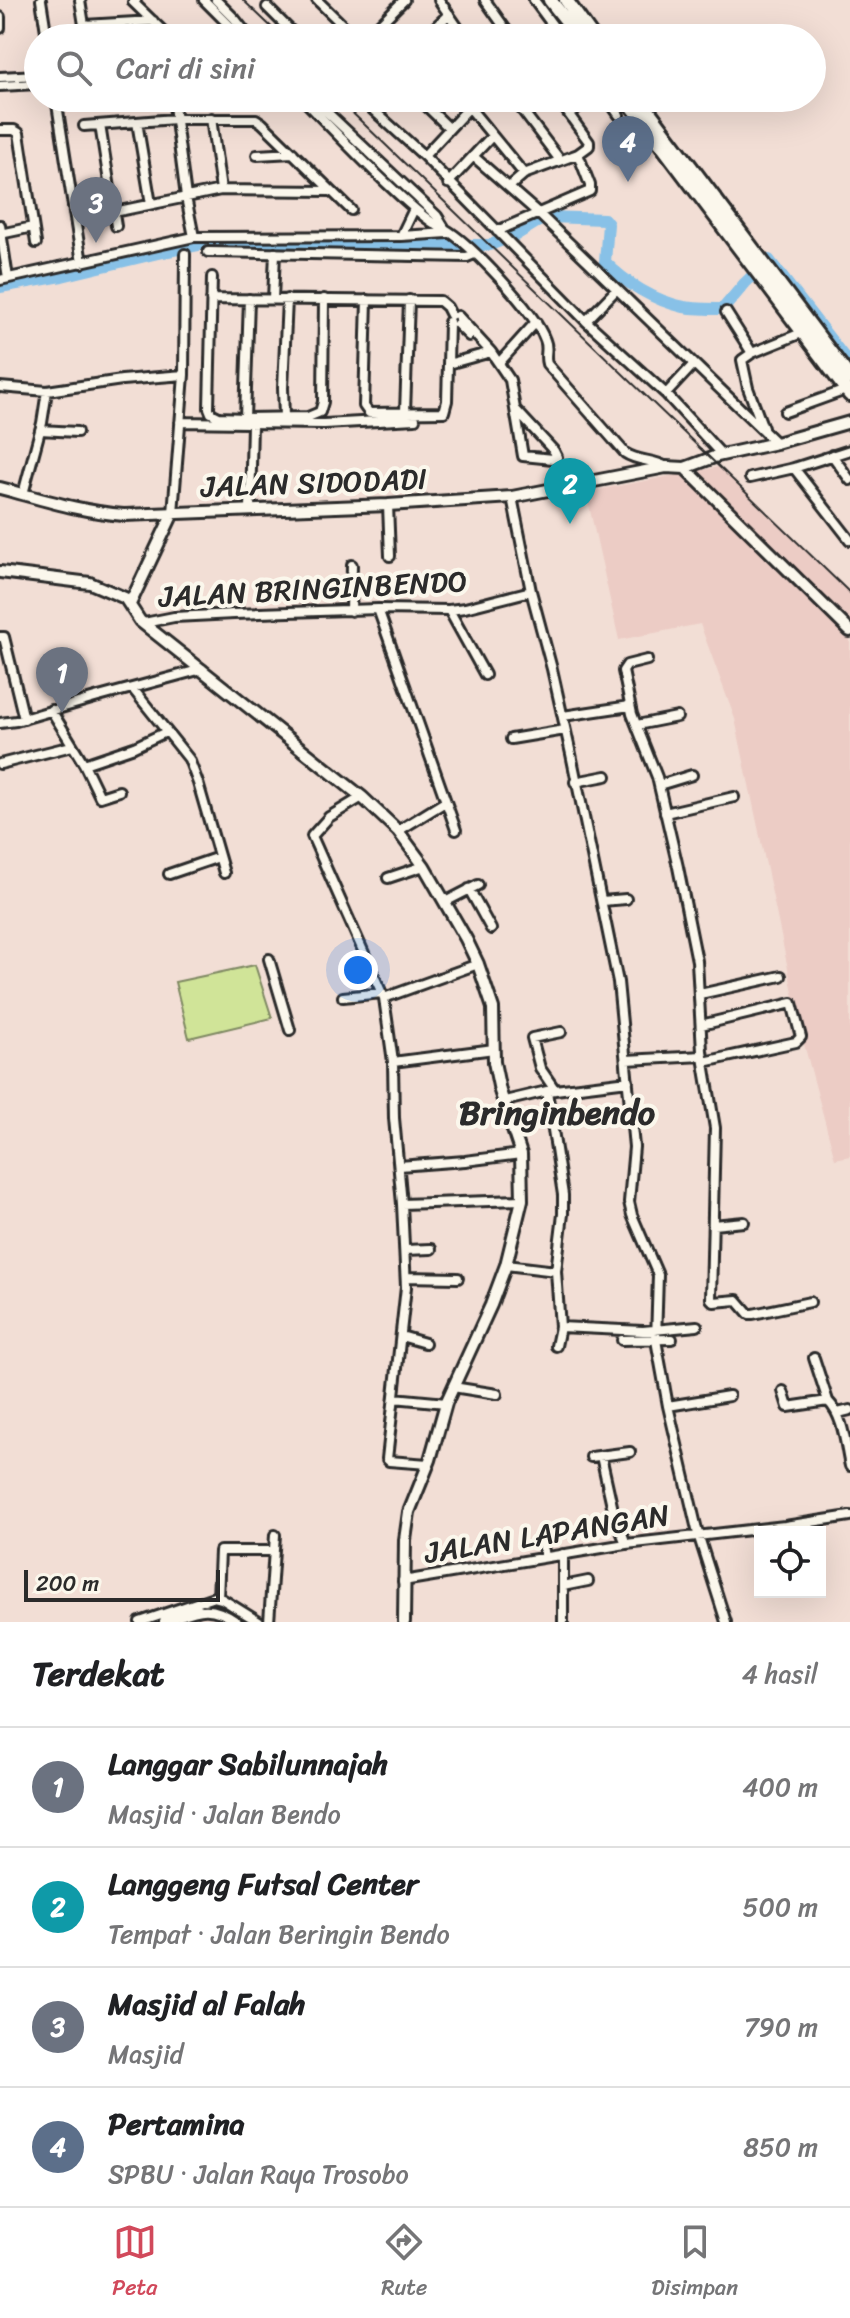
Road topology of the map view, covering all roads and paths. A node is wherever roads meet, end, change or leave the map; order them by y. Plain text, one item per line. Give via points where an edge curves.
1 (41, 0) edge
2 (80, 0) edge
3 (204, 0) edge
4 (216, 0) edge
5 (317, 0) edge
6 (404, 0) edge
7 (439, 0) edge
8 (485, 0) edge
9 (534, 0) edge
10 (550, 0) edge
11 (566, 0) edge
12 (133, 1) edge
13 (267, 7) dead end
14 (449, 14) junction
15 (0, 17) edge
16 (153, 21) junction
17 (45, 24) edge
18 (84, 24) edge
19 (101, 24) edge
20 (156, 24) edge
21 (228, 24) edge
22 (239, 24) edge
23 (284, 24) edge
24 (342, 24) edge
25 (380, 24) edge
26 (439, 24) edge
27 (456, 24) edge
28 (502, 24) edge
29 (552, 24) edge
30 (569, 24) edge
31 (583, 24) edge
32 (0, 28) edge
33 (24, 76) edge
34 (0, 77) edge
35 (24, 85) edge
36 (0, 86) edge
37 (58, 112) edge
38 (174, 112) edge
39 (317, 112) edge
40 (326, 112) edge
41 (375, 112) edge
42 (434, 112) edge
43 (464, 112) edge
44 (473, 112) edge
45 (524, 112) edge
46 (572, 112) edge
47 (617, 112) edge
48 (637, 112) edge
49 (649, 112) edge
50 (569, 114) joint
51 (619, 115) dead end
52 (211, 118) junction
53 (175, 119) junction
54 (137, 122) junction
55 (100, 125) junction
56 (84, 126) dead end
57 (449, 128) junction
58 (0, 130) edge
59 (492, 136) junction
60 (293, 153) junction
61 (578, 154) junction
62 (257, 155) dead end
63 (424, 156) junction
64 (473, 156) junction
65 (560, 160) junction
66 (524, 174) junction
67 (448, 183) junction
68 (509, 187) junction
69 (221, 190) junction
70 (331, 191) junction
71 (186, 197) junction
72 (151, 204) junction
73 (351, 210) dead end
74 (421, 210) junction
75 (114, 212) junction
76 (542, 218) junction
77 (116, 226) dead end
78 (33, 227) junction
79 (1, 231) edge
80 (451, 233) junction
81 (401, 236) junction
82 (194, 237) junction
83 (502, 237) junction
84 (36, 243) dead end
85 (472, 251) junction
86 (208, 252) dead end
87 (275, 253) junction
88 (185, 254) dead end
89 (82, 263) junction
90 (760, 267) junction
91 (212, 277) dead end
92 (4, 279) edge
93 (616, 290) junction
94 (211, 299) junction
95 (249, 299) junction
96 (273, 299) junction
97 (287, 299) junction
98 (324, 299) junction
99 (367, 300) junction
100 (409, 300) junction
101 (726, 312) dead end
102 (454, 319) junction
103 (586, 321) junction
104 (536, 322) junction
105 (804, 332) junction
106 (752, 353) junction
107 (492, 356) junction
108 (448, 364) junction
109 (693, 365) junction
110 (184, 375) junction
111 (0, 387) edge
112 (849, 387) edge
113 (47, 391) junction
114 (749, 391) junction
115 (666, 394) junction
116 (735, 404) junction
117 (515, 409) junction
118 (405, 412) junction
119 (785, 412) dead end
120 (284, 417) junction
121 (415, 419) dead end
122 (248, 421) junction
123 (180, 422) junction
124 (850, 422) edge
125 (40, 430) junction
126 (77, 432) dead end
127 (765, 432) junction
128 (776, 443) junction
129 (850, 450) edge
130 (722, 455) junction
131 (832, 455) junction
132 (666, 467) junction
133 (685, 468) junction
134 (794, 468) junction
135 (750, 478) dead end
136 (850, 480) edge
137 (0, 488) edge
138 (23, 494) junction
139 (512, 497) junction
140 (388, 505) junction
141 (250, 510) junction
142 (173, 513) junction
143 (850, 540) edge
144 (390, 556) dead end
145 (352, 565) dead end
146 (0, 572) edge
147 (531, 591) junction
148 (132, 609) junction
149 (378, 609) junction
150 (449, 610) junction
151 (351, 611) junction
152 (144, 623) junction
153 (850, 631) edge
154 (0, 637) edge
155 (647, 660) dead end
156 (202, 669) junction
157 (485, 675) dead end
158 (133, 689) junction
159 (630, 706) junction
160 (51, 710) junction
161 (563, 716) junction
162 (677, 717) dead end
163 (24, 719) junction
164 (0, 723) edge
165 (637, 725) junction
166 (565, 730) junction
167 (166, 732) junction
168 (511, 739) dead end
169 (72, 746) junction
170 (0, 764) edge
171 (84, 764) junction
172 (692, 775) dead end
173 (606, 776) dead end
174 (575, 782) junction
175 (659, 785) junction
176 (119, 791) dead end
177 (362, 797) junction
178 (734, 797) dead end
179 (445, 802) junction
180 (665, 813) junction
181 (456, 830) dead end
182 (398, 831) junction
183 (219, 857) junction
184 (424, 866) junction
185 (224, 873) dead end
186 (169, 874) dead end
187 (388, 878) dead end
188 (626, 899) dead end
189 (602, 901) junction
190 (445, 902) junction
191 (491, 929) dead end
192 (269, 959) dead end
193 (478, 964) junction
194 (781, 976) dead end
195 (700, 994) junction
196 (383, 995) junction
197 (343, 997) dead end
198 (701, 1025) junction
199 (290, 1030) dead end
200 (561, 1032) dead end
201 (494, 1049) junction
202 (703, 1059) junction
203 (626, 1060) junction
204 (393, 1062) junction
205 (628, 1081) junction
206 (551, 1090) junction
207 (505, 1101) junction
208 (521, 1154) junction
209 (399, 1166) junction
210 (522, 1200) junction
211 (402, 1204) junction
212 (744, 1222) dead end
213 (713, 1225) junction
214 (431, 1249) dead end
215 (405, 1250) junction
216 (506, 1265) junction
217 (556, 1271) junction
218 (406, 1277) junction
219 (458, 1278) dead end
220 (810, 1302) dead end
221 (697, 1326) dead end
222 (560, 1327) junction
223 (401, 1336) junction
224 (656, 1336) junction
225 (672, 1339) dead end
226 (622, 1340) dead end
227 (425, 1343) dead end
228 (556, 1346) dead end
229 (814, 1358) dead end
230 (453, 1387) junction
231 (783, 1391) dead end
232 (497, 1394) dead end
233 (729, 1396) dead end
234 (394, 1398) junction
235 (828, 1401) junction
236 (446, 1403) junction
237 (668, 1406) junction
238 (850, 1410) edge
239 (838, 1413) junction
240 (630, 1452) dead end
241 (601, 1456) junction
242 (591, 1457) dead end
243 (850, 1466) edge
244 (426, 1468) junction
245 (850, 1516) edge
246 (698, 1534) junction
247 (275, 1535) dead end
248 (541, 1535) dead end
249 (626, 1544) junction
250 (273, 1551) junction
251 (515, 1551) dead end
252 (563, 1554) junction
253 (545, 1557) junction
254 (516, 1562) junction
255 (403, 1581) junction
256 (588, 1581) dead end
257 (563, 1586) junction
258 (218, 1598) junction
259 (140, 1622) edge
260 (164, 1622) edge
261 (237, 1622) edge
262 (259, 1622) edge
263 (269, 1622) edge
264 (404, 1622) edge
265 (563, 1622) edge
266 (726, 1622) edge

1 - 17 street
2 - 18 street
3 - 21 street
4 - 22 street
5 - 24 street
6 - 25 street
7 - 14 street
8 - 28 street
9 - 29 street
10 - 30 highway
11 - 31 highway
12 - 16 street
13 - 23 street
14 - 26 street
14 - 27 street
15 - 32 street
16 - 19 street
16 - 20 street
33 - 34 street
35 - 36 street
37 - 89 street
38 - 53 street
39 - 74 street
40 - 74 street
41 - 63 street
42 - 57 street
43 - 57 street
44 - 59 street
45 - 65 street
46 - 50 street
47 - 51 street
48 - 90 highway
49 - 90 highway
50 - 61 street via 590,144
52 - 53 street
52 - 60 street via 256,119
52 - 69 street
53 - 54 street
53 - 71 street
54 - 55 street
54 - 72 street
55 - 56 street
55 - 75 street
57 - 63 street
58 - 78 street via 19,133
59 - 64 street
59 - 66 street
60 - 62 street
60 - 70 street
61 - 65 street
61 - 76 street via 590,191
63 - 67 street
64 - 67 street
64 - 68 street
65 - 66 street
66 - 68 street
67 - 83 street
68 - 76 street
69 - 70 street
69 - 71 street
70 - 73 street
71 - 72 street
71 - 82 street
72 - 75 street
74 - 80 street via 437,216
74 - 81 street
75 - 77 street
76 - 83 street
76 - 93 street
78 - 79 street
78 - 84 street
79 - 92 street
80 - 81 street
80 - 85 street
81 - 82 street
82 - 89 street
83 - 103 street
85 - 87 street via 467,257
85 - 104 street
86 - 87 street
87 - 96 street
88 - 110 street
89 - 92 street
90 - 105 highway
90 - 112 highway
91 - 94 street
93 - 103 street
93 - 109 street
94 - 95 street
94 - 122 street via 209,408 219,417
95 - 96 street
95 - 122 street
96 - 97 street
97 - 98 street
97 - 120 street
98 - 99 street
98 - 120 street via 322,409 308,417
99 - 100 street
99 - 118 street via 364,406 372,414
100 - 102 street via 440,301
100 - 118 street
101 - 106 street
102 - 107 street
102 - 108 street
103 - 115 street
104 - 107 street
104 - 132 street via 546,343 547,364 625,453
105 - 106 street
105 - 112 highway
106 - 114 street via 741,363
107 - 108 street
107 - 117 street via 510,380
108 - 118 street via 446,409
109 - 115 street
109 - 116 street
110 - 113 street
110 - 123 street
111 - 113 street
112 - 119 street
113 - 125 street
114 - 116 street
114 - 127 street
115 - 130 street
116 - 127 street
117 - 117 street via 523,456 557,457 554,451
120 - 122 street
121 - 122 street
122 - 123 street
122 - 141 street
123 - 142 street
124 - 128 street
125 - 126 street
125 - 138 street
127 - 128 street
128 - 130 street
129 - 131 street
130 - 133 street
131 - 134 street
131 - 136 street
132 - 133 street, JALAN SIDODADI
132 - 139 street, JALAN SIDODADI
133 - 153 street
134 - 135 street
134 - 143 street
137 - 138 street, JALAN SIDODADI
138 - 142 street, JALAN SIDODADI via 100,514
139 - 140 street, JALAN SIDODADI
139 - 147 street
140 - 141 street, JALAN SIDODADI
140 - 144 street
141 - 142 street, JALAN SIDODADI
142 - 148 street, JALAN SIDODADI
145 - 151 street
146 - 148 street via 90,583 125,598
147 - 150 street, JALAN BRINGINBENDO
147 - 161 street
148 - 152 street, JALAN BRINGINBENDO
149 - 150 street, JALAN BRINGINBENDO
149 - 151 street, JALAN BRINGINBENDO
149 - 179 street
150 - 157 street
151 - 152 street, JALAN BRINGINBENDO via 174,617
152 - 156 street, JALAN BRINGINBENDO
154 - 163 street
155 - 159 street via 623,671
156 - 158 street
156 - 177 street, JALAN BRINGINBENDO
158 - 160 street
158 - 167 street
159 - 161 street
159 - 165 street
160 - 163 street
160 - 169 street
161 - 166 street
162 - 165 street
163 - 164 street
165 - 175 street
166 - 168 street
166 - 174 street
167 - 171 street
167 - 183 street via 189,759
169 - 170 street
169 - 171 street
171 - 176 street via 100,797
172 - 175 street
173 - 174 street
174 - 189 street
175 - 180 street
177 - 182 street, JALAN BRINGINBENDO
177 - 196 street via 329,817 312,836
178 - 180 street
179 - 181 street
179 - 182 street
180 - 195 street
182 - 184 street, JALAN BRINGINBENDO
183 - 185 street
183 - 186 street
184 - 187 street
184 - 190 street, JALAN BRINGINBENDO
188 - 189 street
189 - 203 street
190 - 191 street via 474,887
190 - 193 street, JALAN BRINGINBENDO
192 - 199 street
193 - 196 street
193 - 201 street, JALAN BRINGINBENDO via 493,1008
194 - 195 street
195 - 198 street
196 - 197 street
196 - 204 street
198 - 202 street
198 - 202 street via 792,1003 801,1037
200 - 206 street via 532,1038
201 - 204 street
201 - 207 street, JALAN BRINGINBENDO
202 - 203 street
202 - 213 street via 715,1128
203 - 205 street
204 - 209 street
205 - 206 street
205 - 224 street via 634,1147 629,1202 658,1275
206 - 207 street
206 - 217 street via 563,1195
207 - 208 street, JALAN BRINGINBENDO
208 - 209 street
208 - 210 street, JALAN BRINGINBENDO
209 - 211 street
210 - 211 street
210 - 216 street, JALAN BRINGINBENDO
211 - 215 street
212 - 213 street
213 - 220 street via 713,1302 737,1300 753,1314
214 - 215 street
215 - 218 street
216 - 217 street
216 - 230 street, JALAN BRINGINBENDO
217 - 222 street
218 - 219 street
218 - 223 street
221 - 224 street
222 - 224 street
222 - 228 street
223 - 227 street
223 - 234 street
224 - 225 street
224 - 226 street
224 - 237 street
229 - 235 street
230 - 232 street
230 - 236 street, JALAN BRINGINBENDO
231 - 235 street via 790,1407
233 - 237 street
234 - 236 street
234 - 244 street via 388,1460
235 - 239 street
236 - 244 street, JALAN BRINGINBENDO
237 - 246 street
238 - 239 street
239 - 243 street
240 - 241 street
241 - 242 street
241 - 249 street
244 - 255 street, JALAN BRINGINBENDO via 409,1512
245 - 246 street, JALAN LAPANGAN
246 - 249 street, JALAN LAPANGAN
246 - 266 street
247 - 250 street
248 - 253 street
249 - 252 street, JALAN LAPANGAN
250 - 258 street via 220,1551
250 - 263 street
251 - 254 street
252 - 253 street, JALAN LAPANGAN
252 - 257 street
253 - 254 street, JALAN LAPANGAN
254 - 255 street, JALAN LAPANGAN via 501,1560
255 - 264 street, JALAN BRINGINBENDO
256 - 257 street
257 - 265 street
258 - 259 street
258 - 262 street
260 - 261 street via 205,1609

